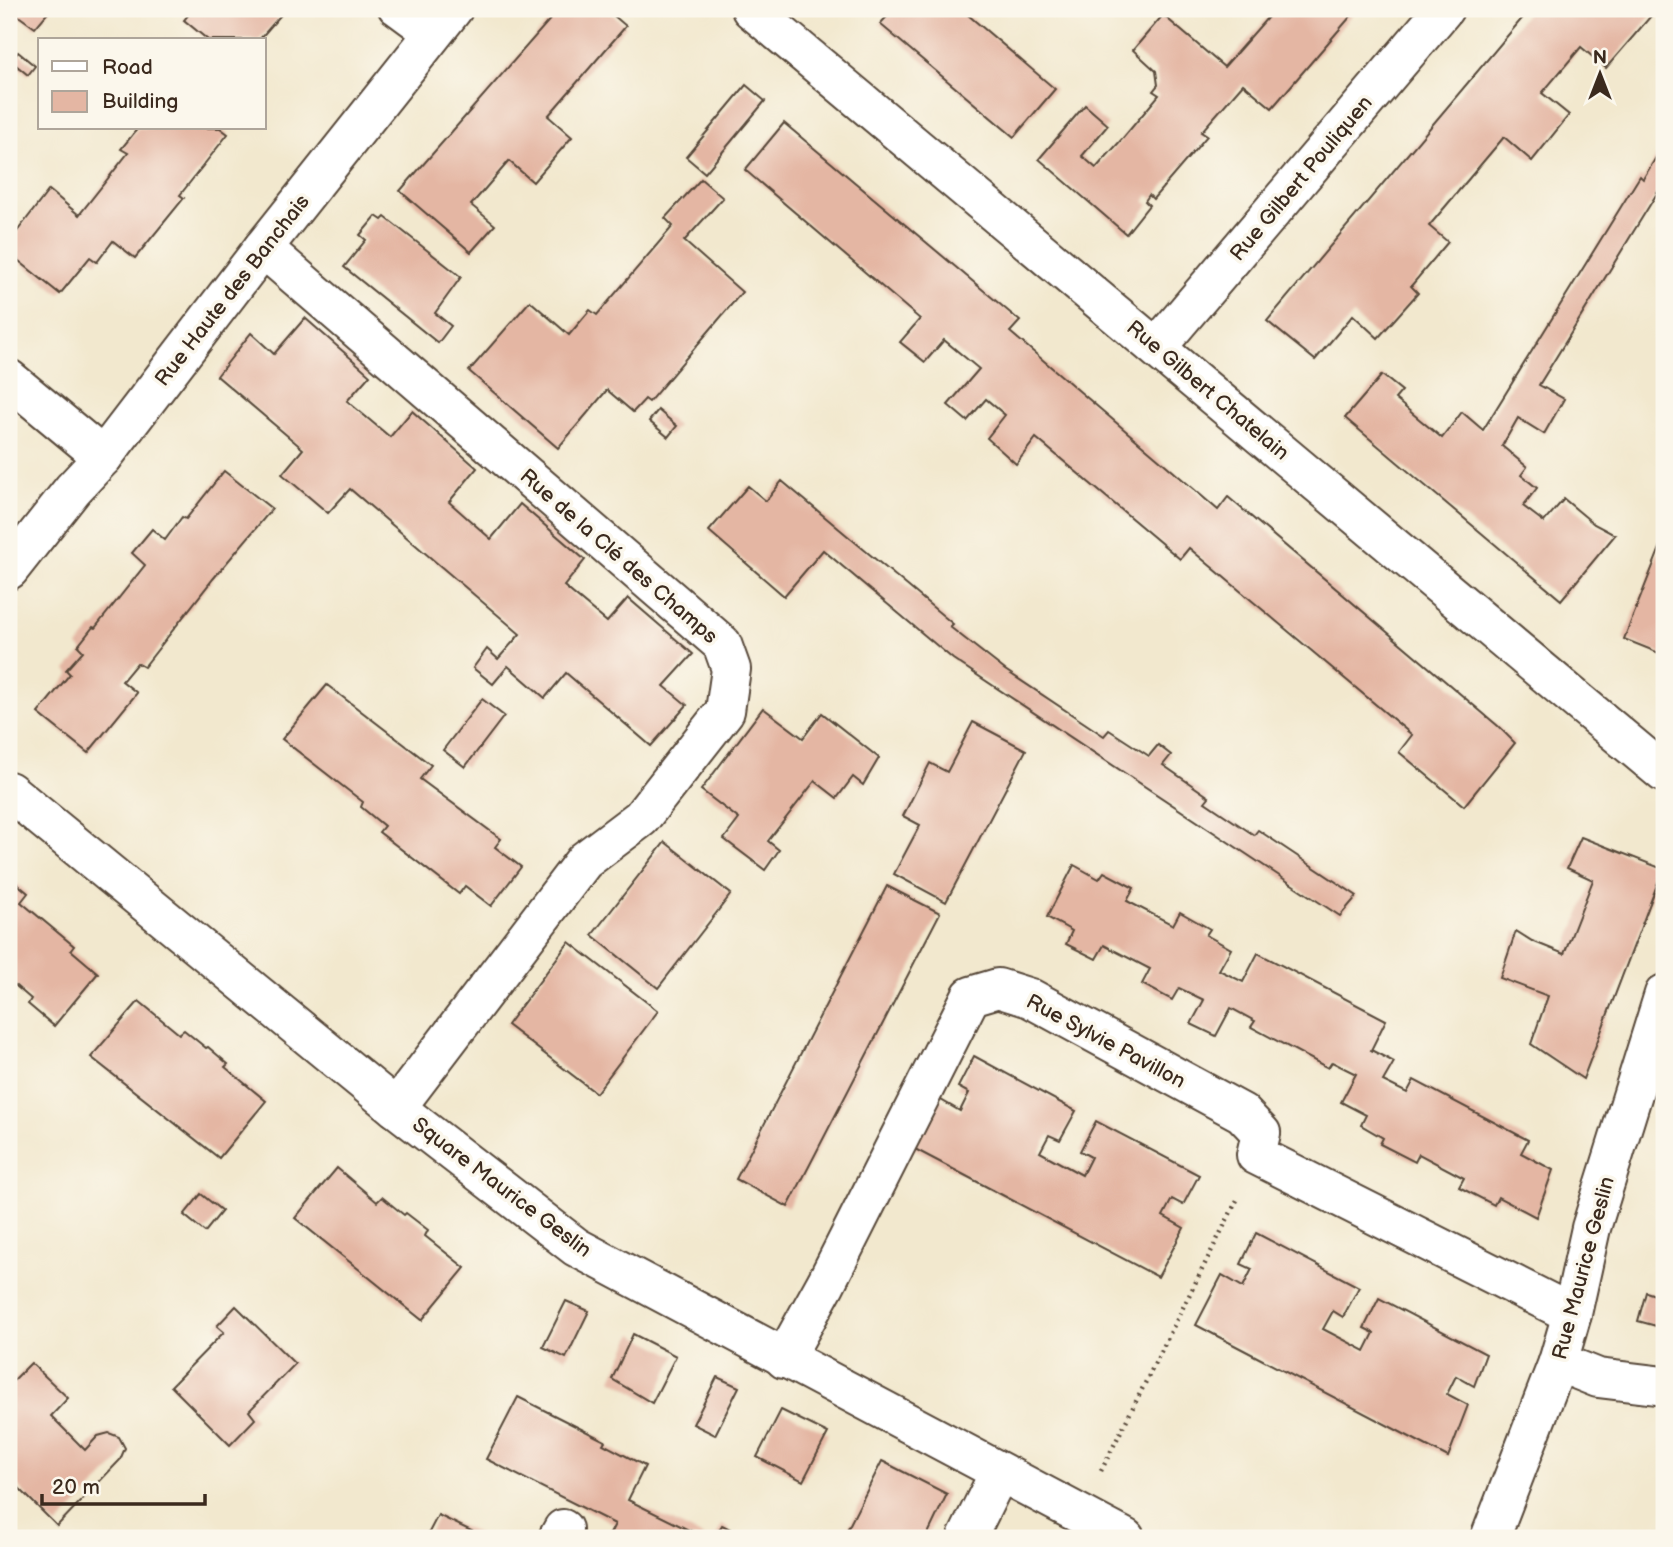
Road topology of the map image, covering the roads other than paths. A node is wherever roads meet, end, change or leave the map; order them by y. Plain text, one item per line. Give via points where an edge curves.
1 (393, 9) edge
2 (751, 9) edge
3 (1444, 9) edge
4 (442, 23) edge
5 (263, 248) junction
6 (1157, 347) junction
7 (9, 379) edge
8 (103, 457) junction
9 (9, 570) edge
10 (1664, 773) edge
11 (9, 791) edge
12 (1664, 994) edge
13 (396, 1108) junction
14 (1572, 1314) junction
15 (783, 1359) junction
16 (1558, 1362) junction
17 (1664, 1386) edge
18 (999, 1472) junction
19 (967, 1538) edge
20 (1125, 1538) edge
21 (1490, 1538) edge

1 - 4 lane
2 - 6 street, Rue Gilbert Chatelain
3 - 6 street, Rue Gilbert Pouliquen
4 - 5 street, Rue Haute des Banchais
5 - 8 street, Rue Haute des Banchais
5 - 13 street, Rue de la Clé des Champs via 722,644 731,669 725,711 641,818 584,861
6 - 10 street, Rue Gilbert Chatelain
7 - 8 street
8 - 9 street, Rue Haute des Banchais
11 - 13 street, Square Maurice Geslin
12 - 14 street, Rue Maurice Geslin via 1591,1228
13 - 15 street, Square Maurice Geslin via 576,1247
14 - 15 street, Rue Sylvie Pavillon via 1256,1155 1261,1133 1242,1113 1030,998 998,988 971,996 827,1283
14 - 16 street, Rue Maurice Geslin
15 - 18 street, Square Maurice Geslin
16 - 17 street via 1598,1378
16 - 21 street, Rue Maurice Geslin
18 - 19 street
18 - 20 street, Square Maurice Geslin

